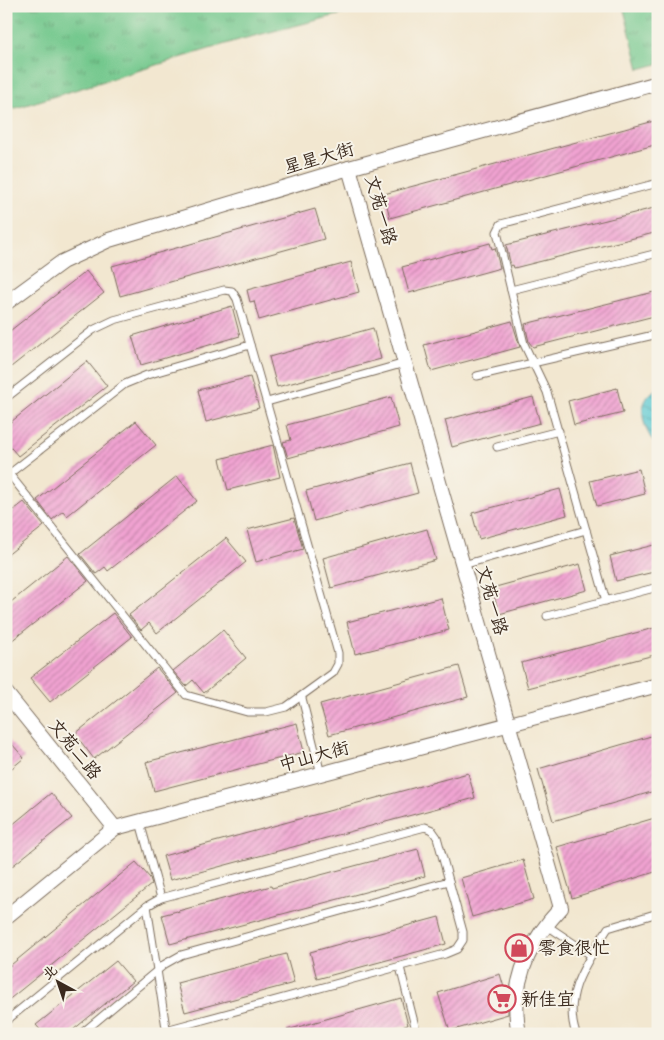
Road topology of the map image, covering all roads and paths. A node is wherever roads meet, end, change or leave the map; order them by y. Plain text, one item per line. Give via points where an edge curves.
1 (658, 83) edge
2 (350, 168) junction
3 (658, 183) edge
4 (658, 253) edge
5 (511, 290) junction
6 (6, 303) edge
7 (658, 334) edge
8 (250, 345) junction
9 (405, 363) junction
10 (534, 364) junction
11 (478, 376) dead end
12 (6, 398) edge
13 (267, 402) junction
14 (558, 431) junction
15 (496, 447) dead end
16 (8, 472) edge
17 (586, 530) junction
18 (463, 565) junction
19 (658, 587) edge
20 (606, 600) junction
21 (547, 616) dead end
22 (658, 685) edge
23 (6, 693) edge
24 (302, 698) junction
25 (508, 724) junction
26 (321, 774) junction
27 (140, 822) junction
28 (115, 828) junction
29 (449, 881) junction
30 (161, 898) junction
31 (147, 906) junction
32 (658, 914) edge
33 (6, 918) edge
34 (546, 925) junction
35 (591, 955) junction
36 (400, 967) junction
37 (157, 972) junction
38 (6, 1021) edge
39 (167, 1032) edge
40 (81, 1034) edge
41 (417, 1034) edge
42 (519, 1034) edge
43 (576, 1034) edge

1 - 2 street, 星星大街
2 - 6 street, 星星大街 via 109,240 62,262
2 - 9 street, 文苑一路
3 - 5 lane via 501,224 497,232
4 - 5 lane
5 - 10 lane via 524,344
7 - 10 lane
8 - 12 lane via 237,298 232,291 224,290 114,320 93,330
8 - 13 lane
8 - 16 lane via 125,384
9 - 13 lane
9 - 18 street, 文苑一路
10 - 11 lane
10 - 14 lane via 548,392
13 - 24 lane via 338,653 338,664 333,673
14 - 15 lane
14 - 17 lane
16 - 24 lane via 186,695 247,712 286,707
17 - 18 lane
17 - 20 lane
18 - 25 street, 文苑一路
19 - 20 lane
20 - 21 lane
22 - 25 street, 中山大街
23 - 28 street, 文苑二路
24 - 26 lane
25 - 26 street, 中山大街
25 - 34 street, 文苑一路 via 561,908
26 - 27 street, 中山大街
27 - 28 street, 中山大街
27 - 30 lane
28 - 33 street, 中山大街
29 - 30 lane via 437,837 425,827
29 - 36 lane via 463,940 451,952
29 - 37 lane via 200,948 181,955
30 - 31 lane
31 - 37 lane
31 - 38 lane
32 - 35 lane via 608,928
34 - 35 lane
34 - 42 street, 文苑一路 via 533,943 520,979 516,1005
35 - 43 lane via 573,992 572,1017
36 - 39 lane
36 - 41 lane
37 - 39 lane
37 - 40 lane

